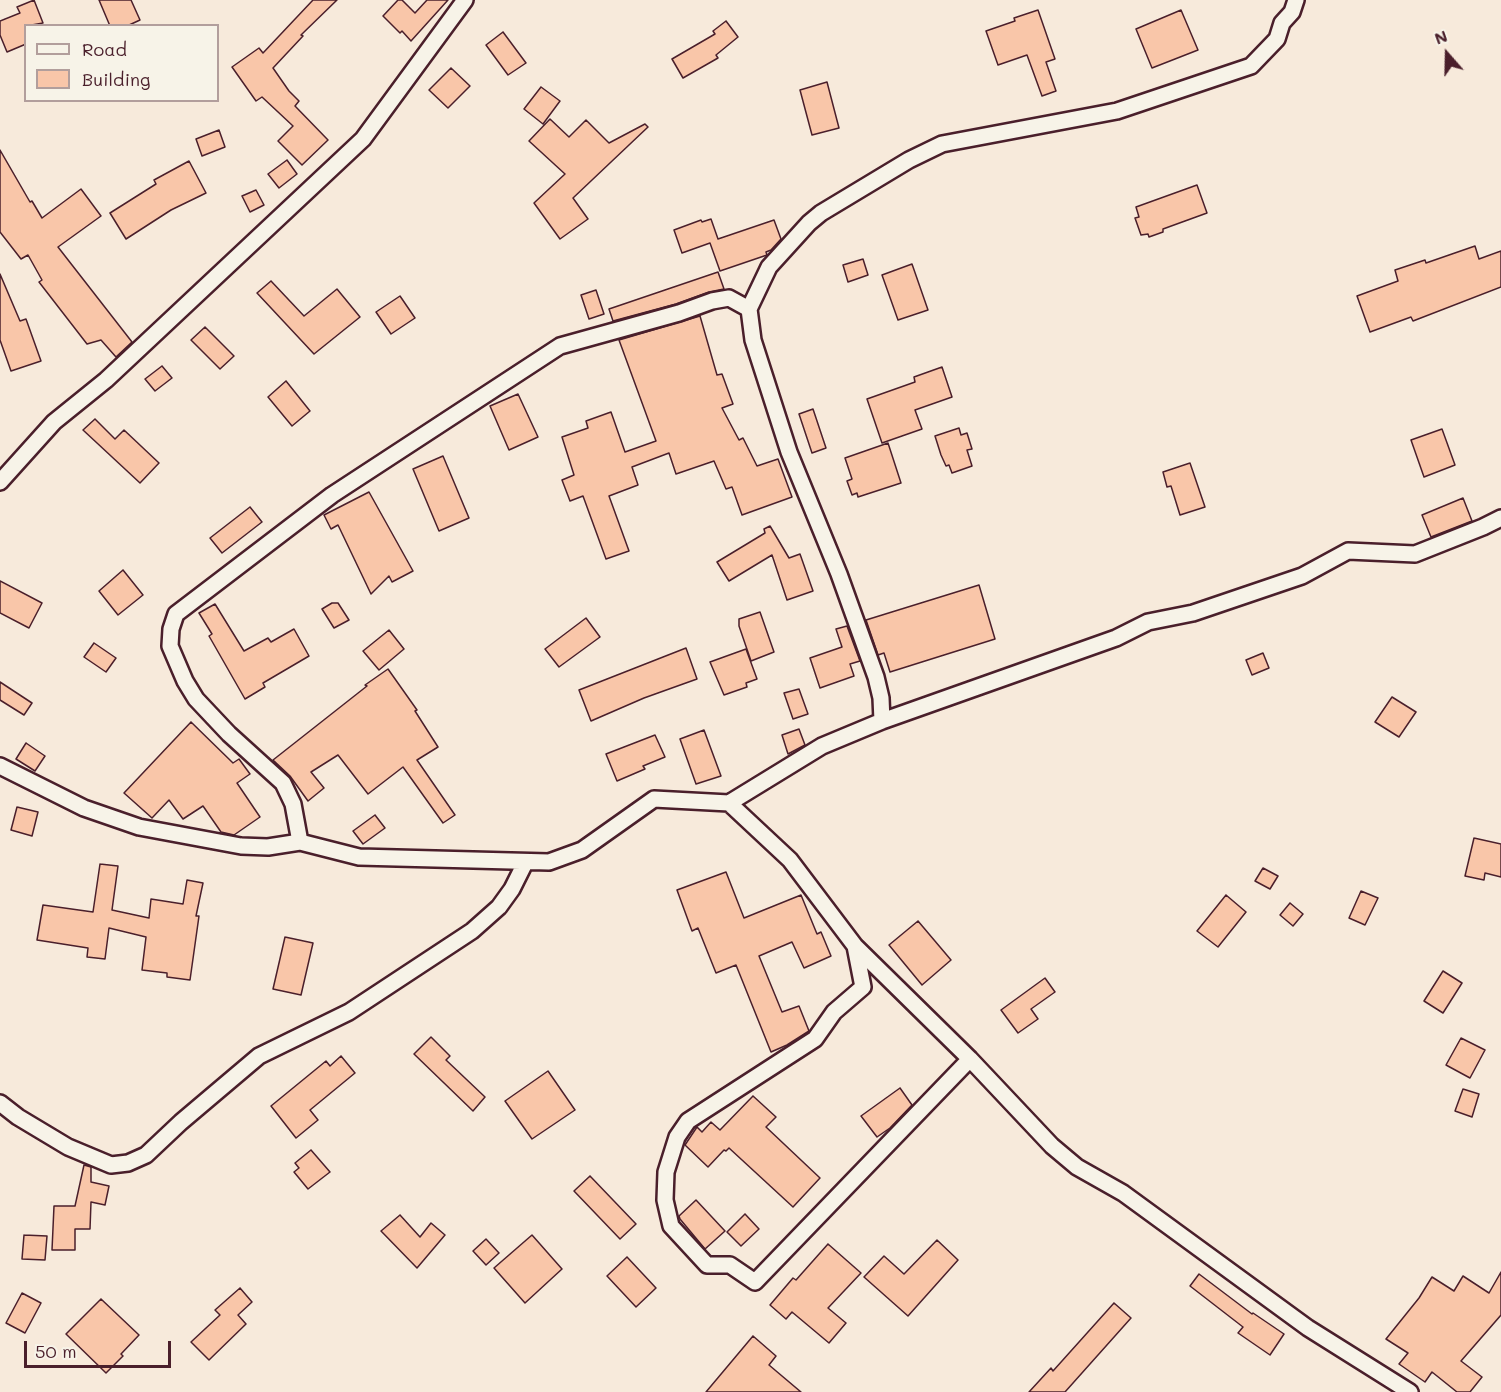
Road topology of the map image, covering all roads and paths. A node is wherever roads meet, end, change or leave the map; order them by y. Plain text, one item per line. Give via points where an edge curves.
1 (465, 0) edge
2 (1296, 0) edge
3 (749, 309) junction
4 (0, 482) edge
5 (1501, 518) edge
6 (882, 721) junction
7 (0, 766) edge
8 (729, 803) junction
9 (300, 842) junction
10 (525, 863) junction
11 (855, 946) junction
12 (970, 1059) junction
13 (0, 1103) edge
14 (1410, 1392) edge

1 - 4 street via 363,139 106,380 54,422
2 - 3 street via 1277,39 1251,66 1117,111 942,144 909,160 809,223 769,267
3 - 6 street via 753,340 789,452 876,677
3 - 9 street via 729,298 712,301 560,346 332,495 176,614 170,646 185,681 196,699 229,734 283,783 293,804
5 - 6 street via 1415,554 1348,551 1302,576 1193,613 1148,622 1116,638
6 - 8 street via 822,746
7 - 9 street via 84,807 139,827 241,846
8 - 10 street via 654,799 582,850 549,862
8 - 11 street via 790,860
9 - 10 street via 359,857
10 - 13 street via 499,907 472,931 349,1012 259,1056 146,1155 111,1165 68,1147
11 - 12 street
11 - 12 street via 863,987 834,1012 815,1039 688,1121 677,1137 666,1172 664,1200 671,1226 707,1265 730,1265 755,1282
12 - 14 street via 1077,1167 1123,1193 1308,1328

